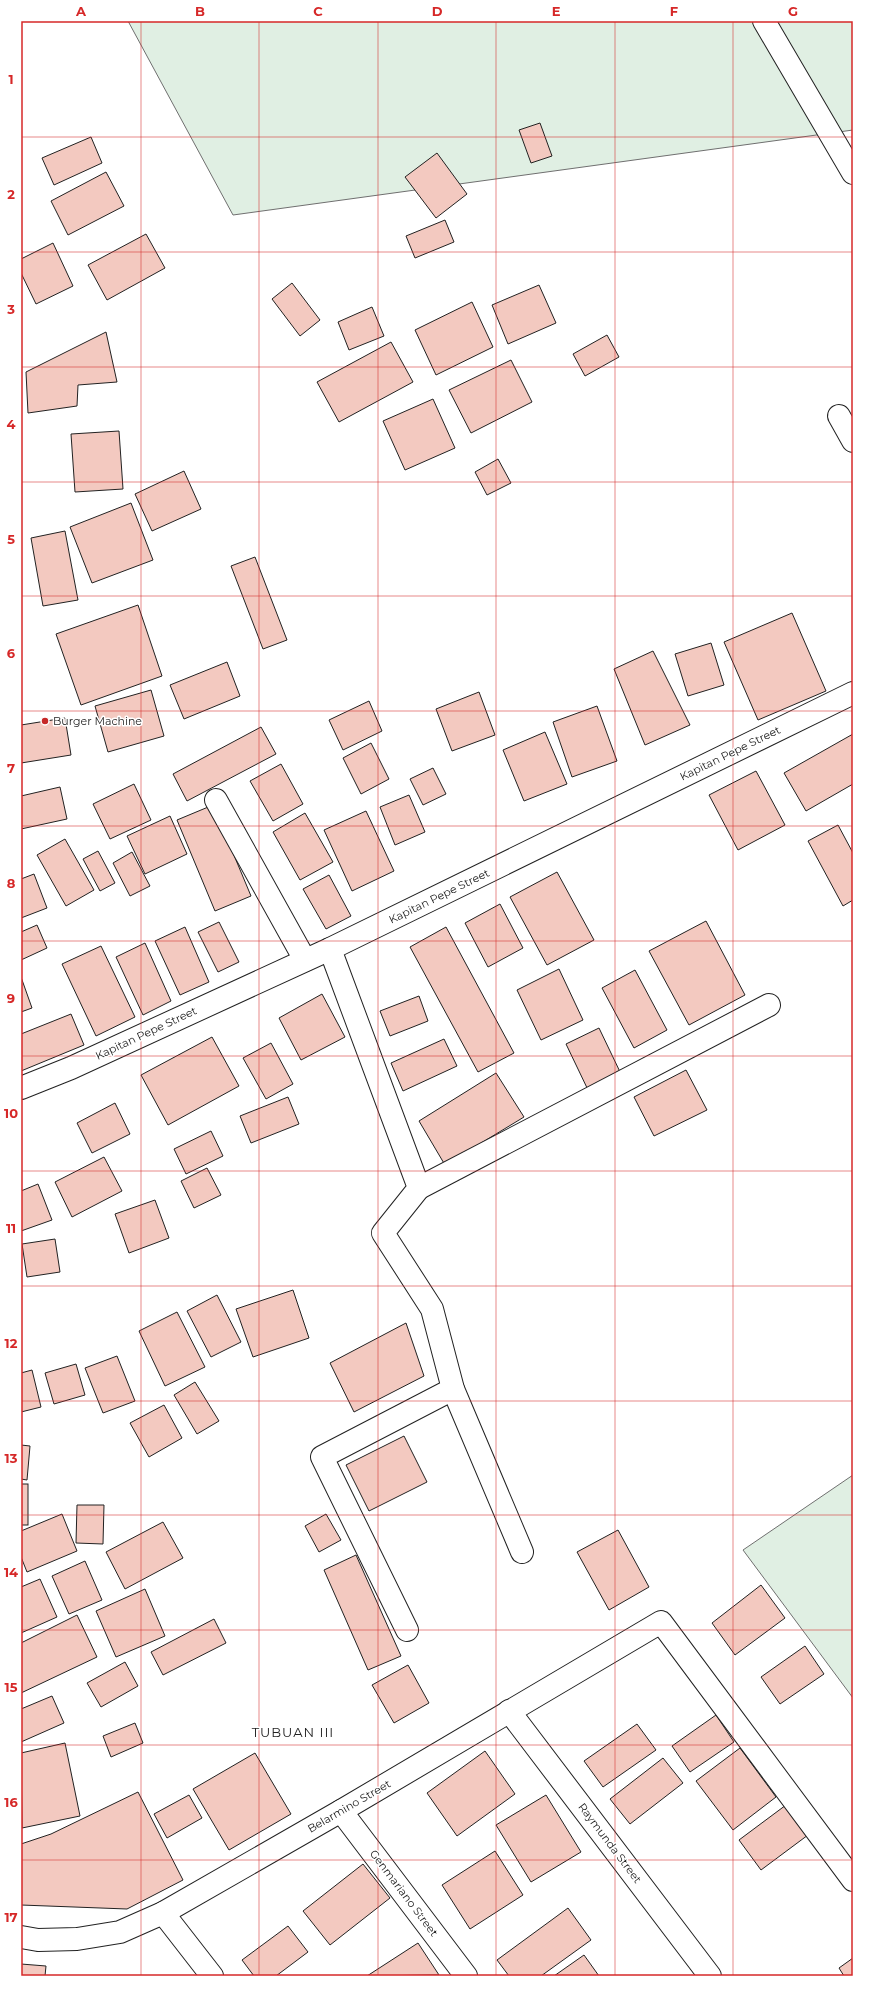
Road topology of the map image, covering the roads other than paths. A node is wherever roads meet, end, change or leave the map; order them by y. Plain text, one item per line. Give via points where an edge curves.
1 (764, 21) edge
2 (853, 173) edge
3 (839, 416) dead end
4 (853, 441) edge
5 (853, 693) edge
6 (216, 800) dead end
7 (330, 949) junction
8 (305, 960) junction
9 (769, 1005) dead end
10 (21, 1088) edge
11 (418, 1188) junction
12 (453, 1389) junction
13 (522, 1552) dead end
14 (408, 1630) dead end
15 (509, 1711) junction
16 (341, 1811) junction
17 (853, 1880) edge
18 (163, 1912) junction
19 (21, 1937) edge
20 (211, 1976) edge
21 (466, 1976) edge
22 (710, 1976) edge

1 - 2 street
3 - 4 street
5 - 7 street, Kapitan Pepe Street
6 - 8 street
7 - 8 street, Kapitan Pepe Street
7 - 11 street
8 - 10 street, Kapitan Pepe Street via 78,1065
9 - 11 street
11 - 12 street via 383,1233 432,1309
12 - 13 street
12 - 14 street via 322,1457
15 - 16 street, Belarmino Street
15 - 17 street, Belarmino Street via 661,1622
15 - 22 street, Raymunda Street
16 - 18 street, Belarmino Street
16 - 21 street, Genmariano Street
18 - 19 street, Belarmino Street via 120,1932 77,1940 38,1940
18 - 20 street

